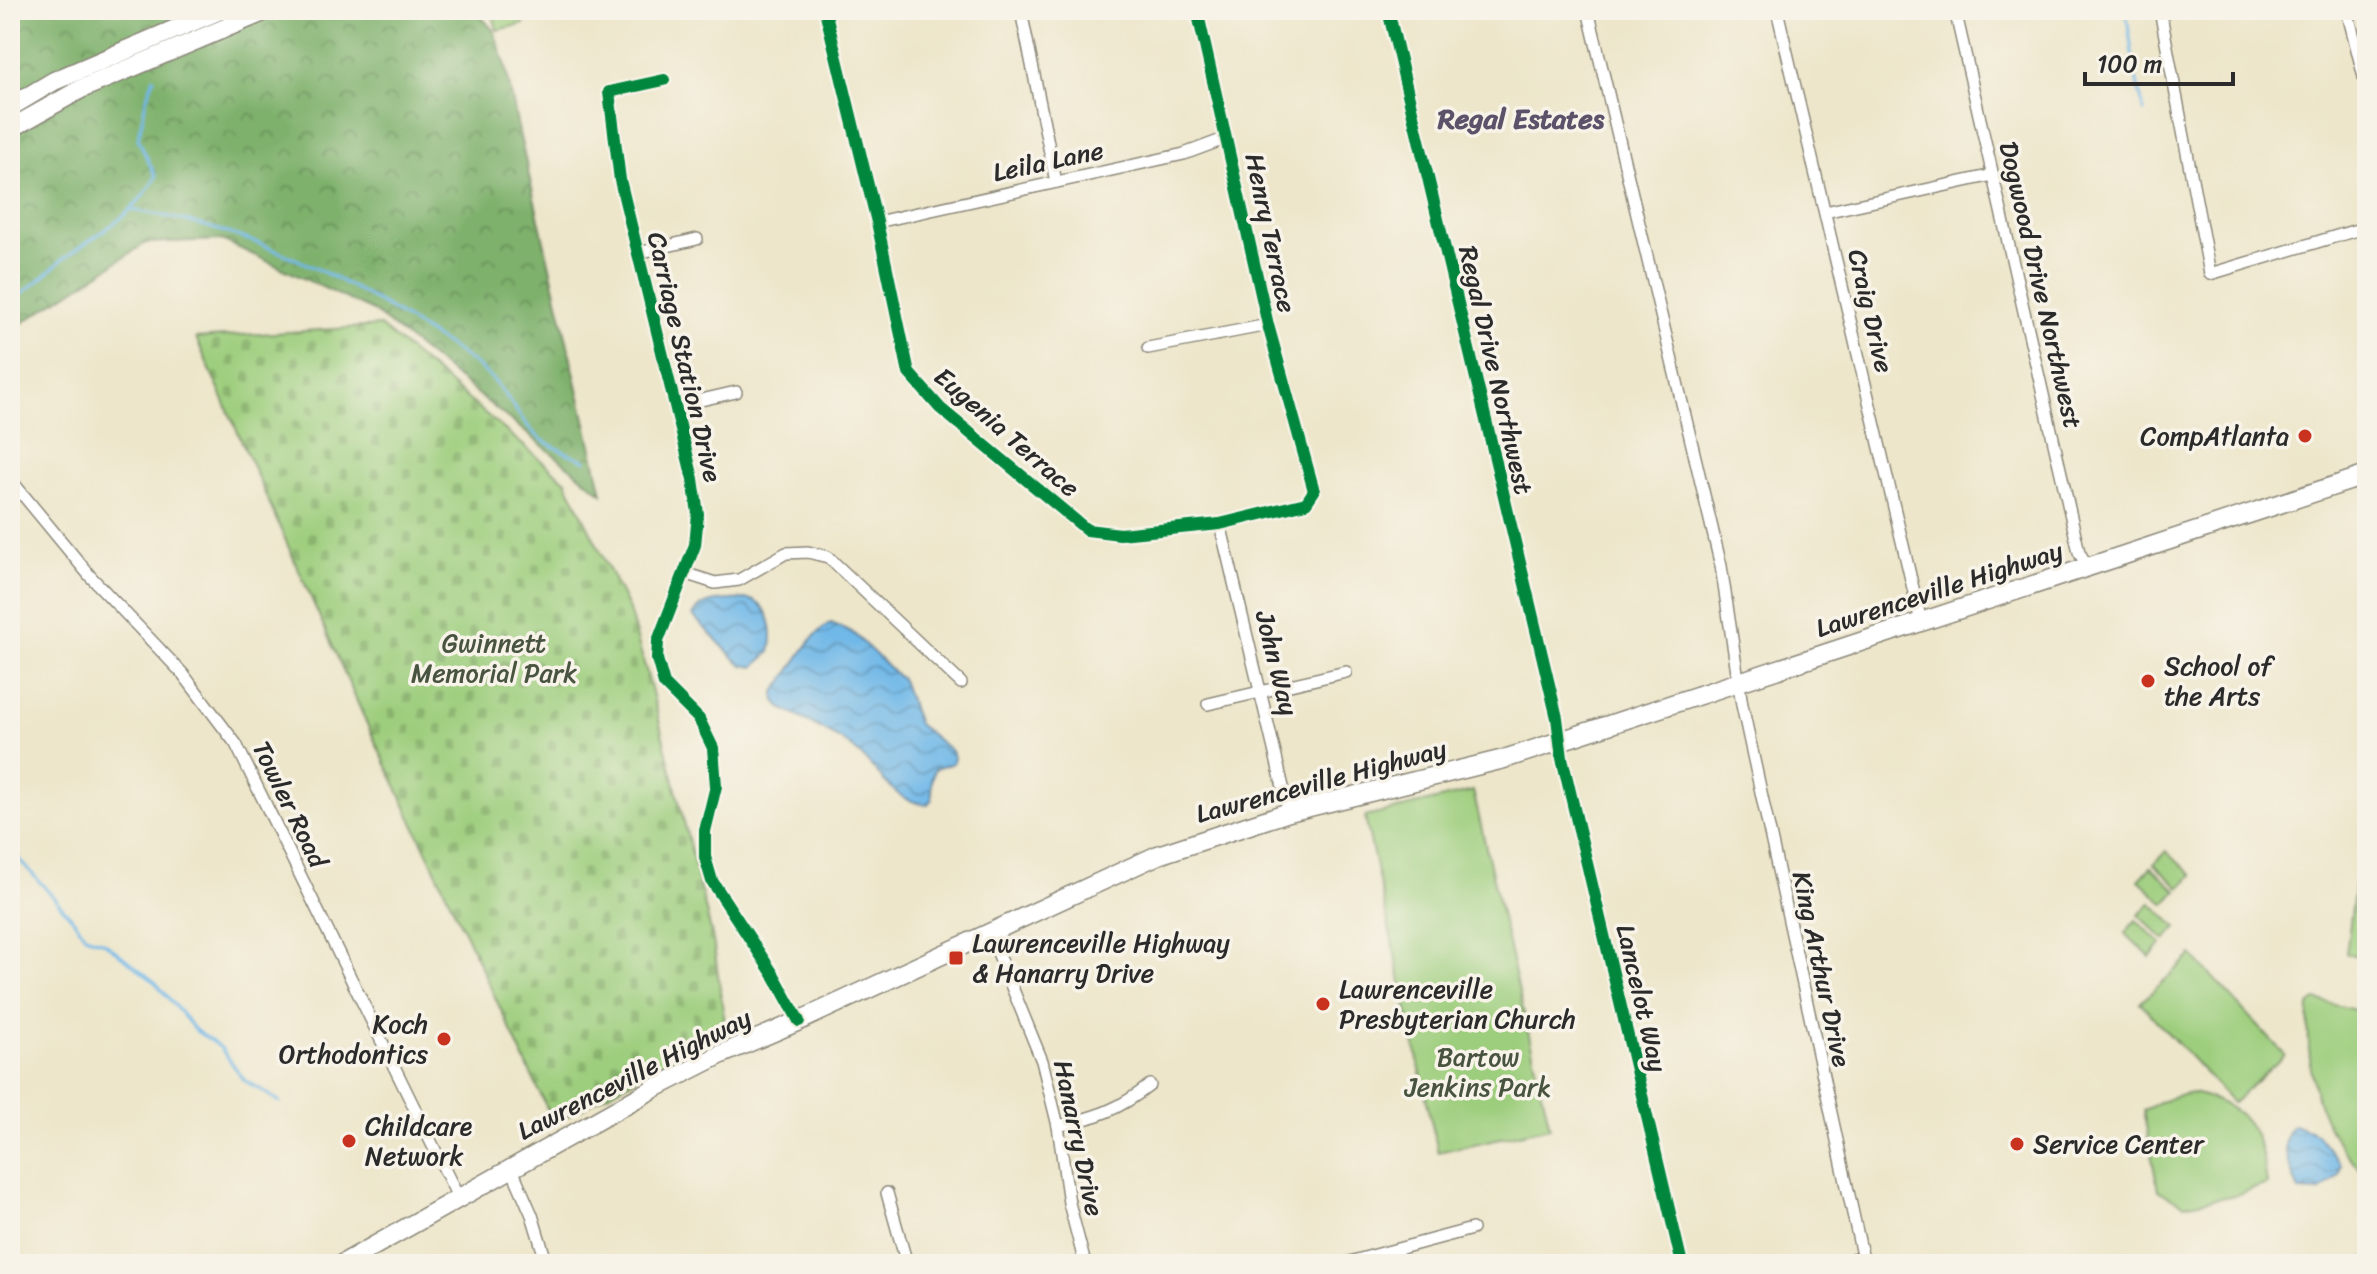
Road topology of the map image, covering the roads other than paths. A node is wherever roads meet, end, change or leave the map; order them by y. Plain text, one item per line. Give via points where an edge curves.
1 (220, 10) edge
2 (268, 10) edge
3 (825, 10) edge
4 (1197, 10) edge
5 (1388, 10) edge
6 (1588, 10) edge
7 (1777, 10) edge
8 (1955, 10) edge
9 (2160, 10) edge
10 (2349, 11) edge
11 (1022, 16) dead end
12 (664, 80) dead end
13 (2367, 89) edge
14 (10, 107) edge
15 (10, 129) edge
16 (1227, 138) junction
17 (1993, 175) junction
18 (1056, 182) junction
19 (1825, 212) junction
20 (877, 222) junction
21 (2367, 227) edge
22 (697, 239) dead end
23 (638, 253) junction
24 (1268, 325) junction
25 (1148, 348) dead end
26 (736, 392) dead end
27 (675, 406) junction
28 (1307, 465) joint
29 (2367, 475) edge
30 (10, 479) edge
31 (1220, 524) junction
32 (2088, 568) junction
33 (684, 573) junction
34 (1921, 622) junction
35 (1346, 672) dead end
36 (961, 683) dead end
37 (1739, 684) junction
38 (1261, 690) junction
39 (1208, 704) dead end
40 (1560, 741) junction
41 (1289, 812) junction
42 (990, 933) junction
43 (799, 1021) junction
44 (1150, 1085) dead end
45 (1058, 1126) junction
46 (511, 1167) junction
47 (887, 1193) dead end
48 (458, 1197) junction
49 (1472, 1229) dead end
50 (1863, 1260) edge
51 (342, 1264) edge
52 (547, 1264) edge
53 (907, 1264) edge
54 (1085, 1264) edge
55 (1342, 1264) edge
56 (1682, 1264) edge
57 (1835, 1264) edge

1 - 14 main road via 54,81
2 - 15 main road via 81,89
3 - 20 street, Eugenia Terrace
4 - 16 street, Henry Terrace
5 - 40 street, Regal Drive Northwest
6 - 37 street via 1721,566
7 - 19 street, Craig Drive
8 - 17 street, Dogwood Drive Northwest
9 - 21 street via 2210,274
10 - 13 street
11 - 18 street
12 - 23 street, Carriage Station Drive via 609,92 620,180
16 - 18 street, Leila Lane via 1184,154
16 - 24 street, Henry Terrace
17 - 19 street
17 - 32 street, Dogwood Drive Northwest via 2079,552
18 - 20 street, Leila Lane
19 - 34 street, Craig Drive
20 - 31 street, Eugenia Terrace via 909,373 940,408 1087,530 1120,534
22 - 23 street
23 - 27 street, Carriage Station Drive
24 - 25 street
24 - 28 street, Henry Terrace
26 - 27 street
27 - 33 street, Carriage Station Drive via 698,514 695,545
28 - 31 street, Eugenia Terrace via 1314,491 1306,503
29 - 32 main road, Lawrenceville Highway
30 - 48 street, Towler Road via 90,576 183,674 236,744
31 - 38 street, John Way
32 - 34 main road, Lawrenceville Highway
33 - 36 street via 715,583 739,580 786,553 828,557
33 - 43 street, Carriage Station Drive via 658,641 657,659 664,684 699,719 713,748 716,786 705,857 712,881
34 - 37 main road, Lawrenceville Highway
35 - 38 street
37 - 40 main road, Lawrenceville Highway
37 - 50 street, King Arthur Drive
38 - 39 street
38 - 41 street, John Way
40 - 41 main road, Lawrenceville Highway
40 - 56 street, Lancelot Way
41 - 42 main road, Lawrenceville Highway via 1158,855
42 - 43 main road, Lawrenceville Highway
42 - 45 street, Hanarry Drive via 1042,1061
43 - 46 main road, Lawrenceville Highway via 666,1082
44 - 45 street via 1103,1115
45 - 54 street, Hanarry Drive
46 - 48 main road, Lawrenceville Highway
46 - 52 street
47 - 53 street
48 - 51 main road, Lawrenceville Highway
49 - 55 street
50 - 57 street

